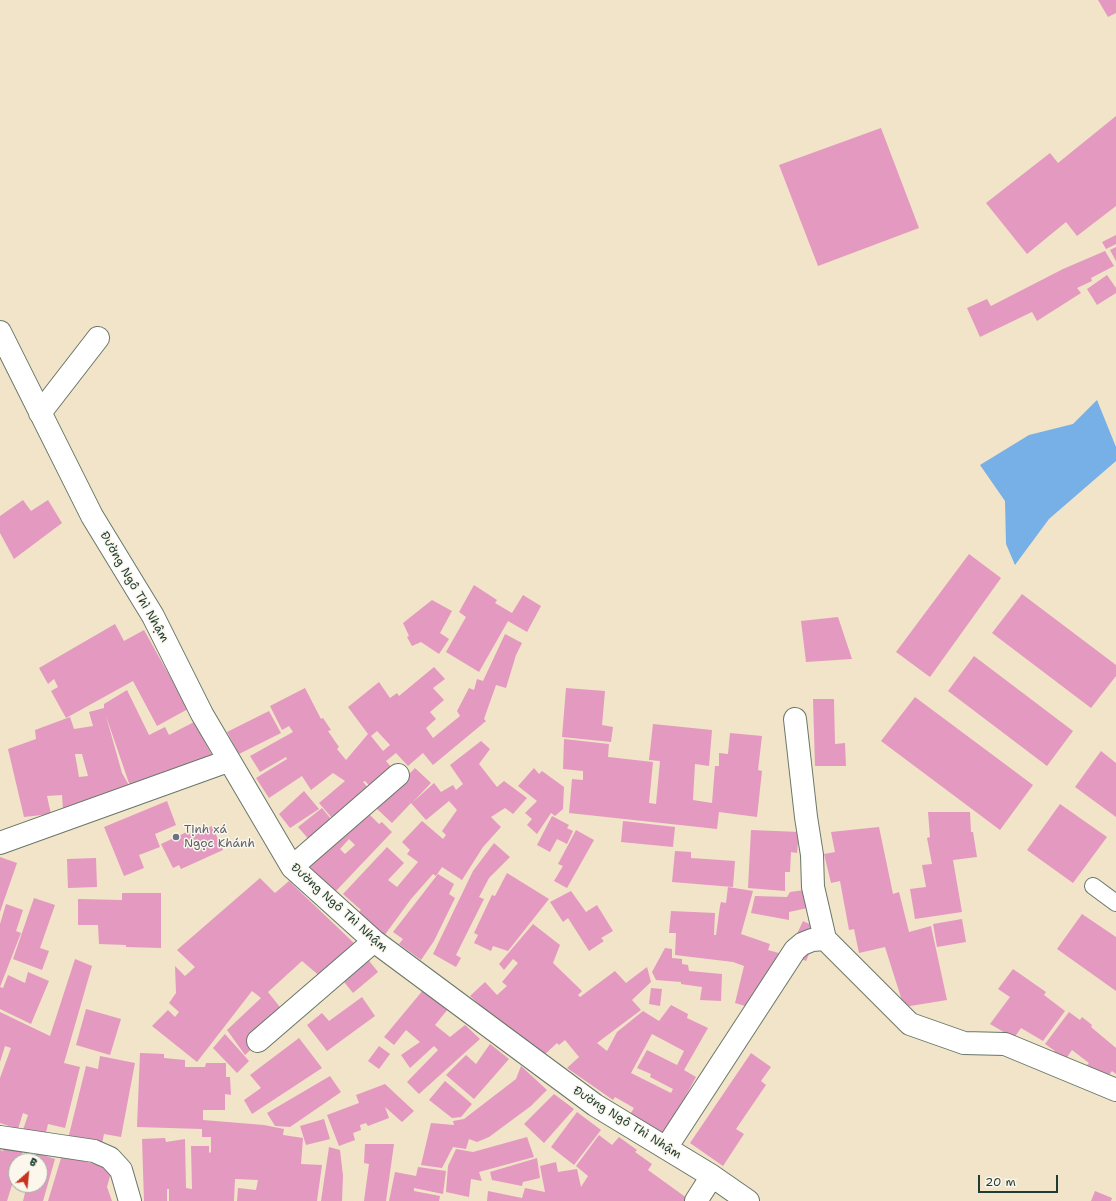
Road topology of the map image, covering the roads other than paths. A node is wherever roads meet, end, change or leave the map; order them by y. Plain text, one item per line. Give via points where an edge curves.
1 (0, 332) edge
2 (98, 338) dead end
3 (40, 413) junction
4 (795, 719) dead end
5 (228, 761) junction
6 (398, 775) dead end
7 (0, 843) edge
8 (292, 867) junction
9 (1093, 886) dead end
10 (1116, 903) edge
11 (824, 940) junction
12 (374, 941) junction
13 (258, 1041) dead end
14 (1116, 1090) edge
15 (0, 1137) edge
16 (666, 1148) junction
17 (712, 1176) junction
18 (130, 1201) edge
19 (696, 1201) edge
20 (748, 1201) edge

1 - 3 street, Đường Ngô Thì Nhậm
2 - 3 street
3 - 5 street, Đường Ngô Thì Nhậm via 92,516 153,616
4 - 11 street via 812,855 813,887
5 - 7 street
5 - 8 street, Đường Ngô Thì Nhậm
6 - 8 street
8 - 12 street, Đường Ngô Thì Nhậm
9 - 10 lane
11 - 14 street via 910,1024 964,1043 1005,1044
11 - 16 street via 812,940 795,950
12 - 13 street
12 - 16 street, Đường Ngô Thì Nhậm via 595,1105
15 - 18 street via 94,1151 110,1158 121,1170
16 - 17 street, Đường Ngô Thì Nhậm
17 - 19 street
17 - 20 street, Đường Ngô Thì Nhậm

